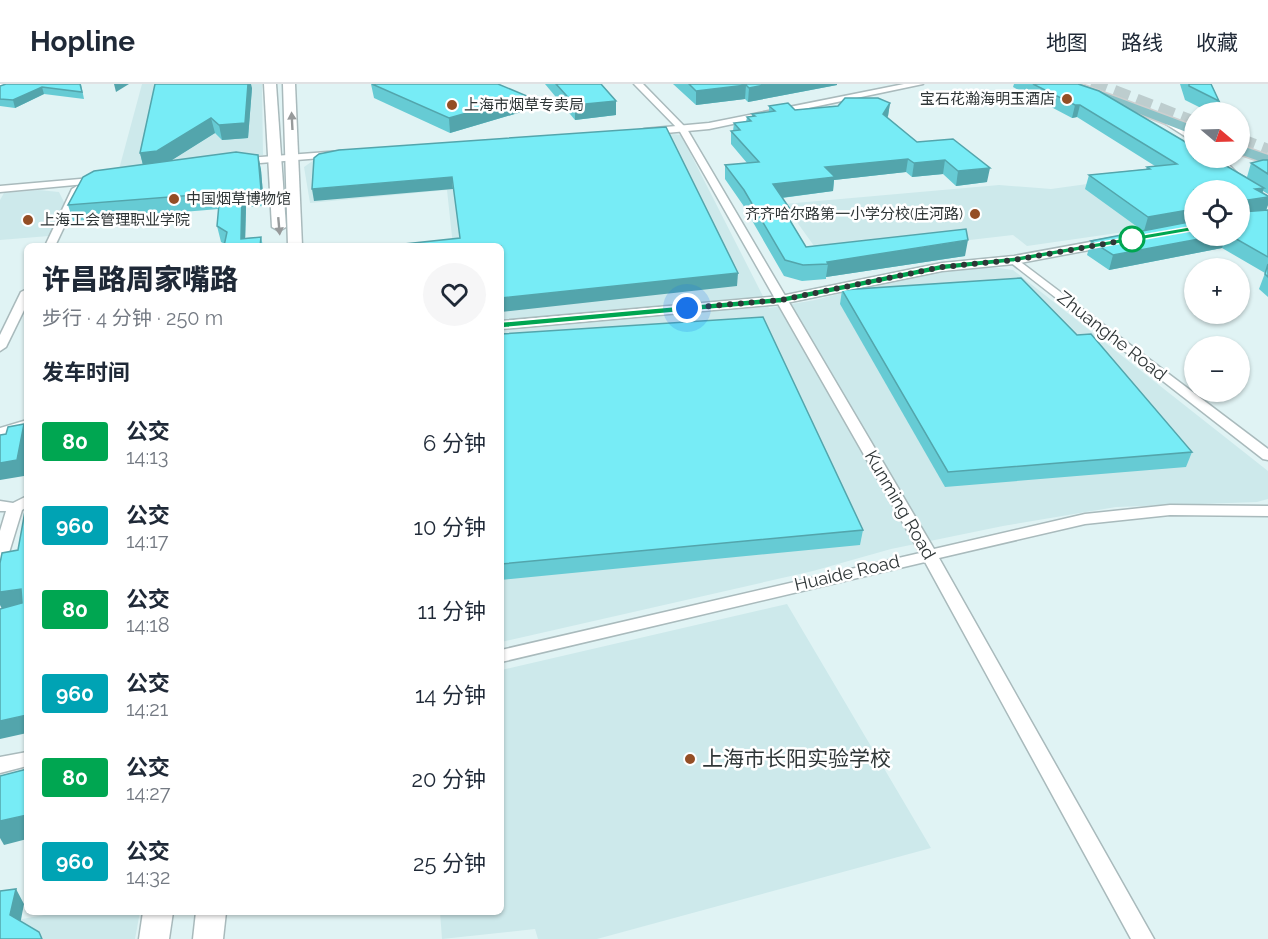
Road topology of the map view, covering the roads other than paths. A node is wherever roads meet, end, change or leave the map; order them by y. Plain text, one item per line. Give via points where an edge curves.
1 (36, 84) edge
2 (270, 84) edge
3 (289, 84) edge
4 (638, 84) edge
5 (917, 84) edge
6 (1069, 84) edge
7 (1094, 84) edge
8 (0, 86) edge
9 (1184, 117) edge
10 (1169, 122) junction
11 (1184, 128) edge
12 (683, 129) junction
13 (1184, 132) edge
14 (629, 133) edge
15 (1250, 142) edge
16 (1268, 149) edge
17 (1250, 153) edge
18 (349, 154) edge
19 (291, 158) junction
20 (273, 159) junction
21 (1268, 160) edge
22 (226, 163) edge
23 (1227, 168) edge
24 (120, 177) edge
25 (81, 183) junction
26 (0, 189) edge
27 (1268, 201) edge
28 (1126, 240) edge
29 (51, 243) edge
30 (281, 243) edge
31 (294, 243) edge
32 (1014, 260) junction
33 (24, 298) edge
34 (781, 300) junction
35 (504, 325) edge
36 (0, 347) edge
37 (24, 426) edge
38 (0, 434) edge
39 (1268, 456) edge
40 (14, 505) edge
41 (1268, 511) edge
42 (929, 554) junction
43 (0, 556) edge
44 (504, 655) edge
45 (24, 760) edge
46 (0, 765) edge
47 (158, 915) edge
48 (211, 915) edge
49 (154, 939) edge
50 (208, 939) edge
51 (1143, 939) edge

1 - 8 street
2 - 20 main road
19 -> 3 main road
4 - 12 street, Kunming Road
5 - 12 street
6 - 10 main road
7 - 9 main road
10 - 11 main road
10 - 13 street
12 - 14 street
12 - 34 street, Kunming Road
15 - 16 main road
17 - 21 main road
18 - 19 street
19 - 20 street
19 - 31 main road
20 - 22 street
20 -> 30 main road
23 - 27 street via 1247,188
24 - 25 street
25 - 26 street
25 - 29 street
28 - 32 street
32 - 34 street via 942,267
32 - 39 street, Zhuanghe Road
33 - 36 street
34 - 35 street
34 - 42 street, Kunming Road
37 - 38 street
40 - 43 street
41 - 42 street, Huaide Road via 1170,510 1085,519
42 - 44 street, Huaide Road
42 - 51 street, Kunming Road
45 - 46 street
47 - 49 main road
48 - 50 main road

